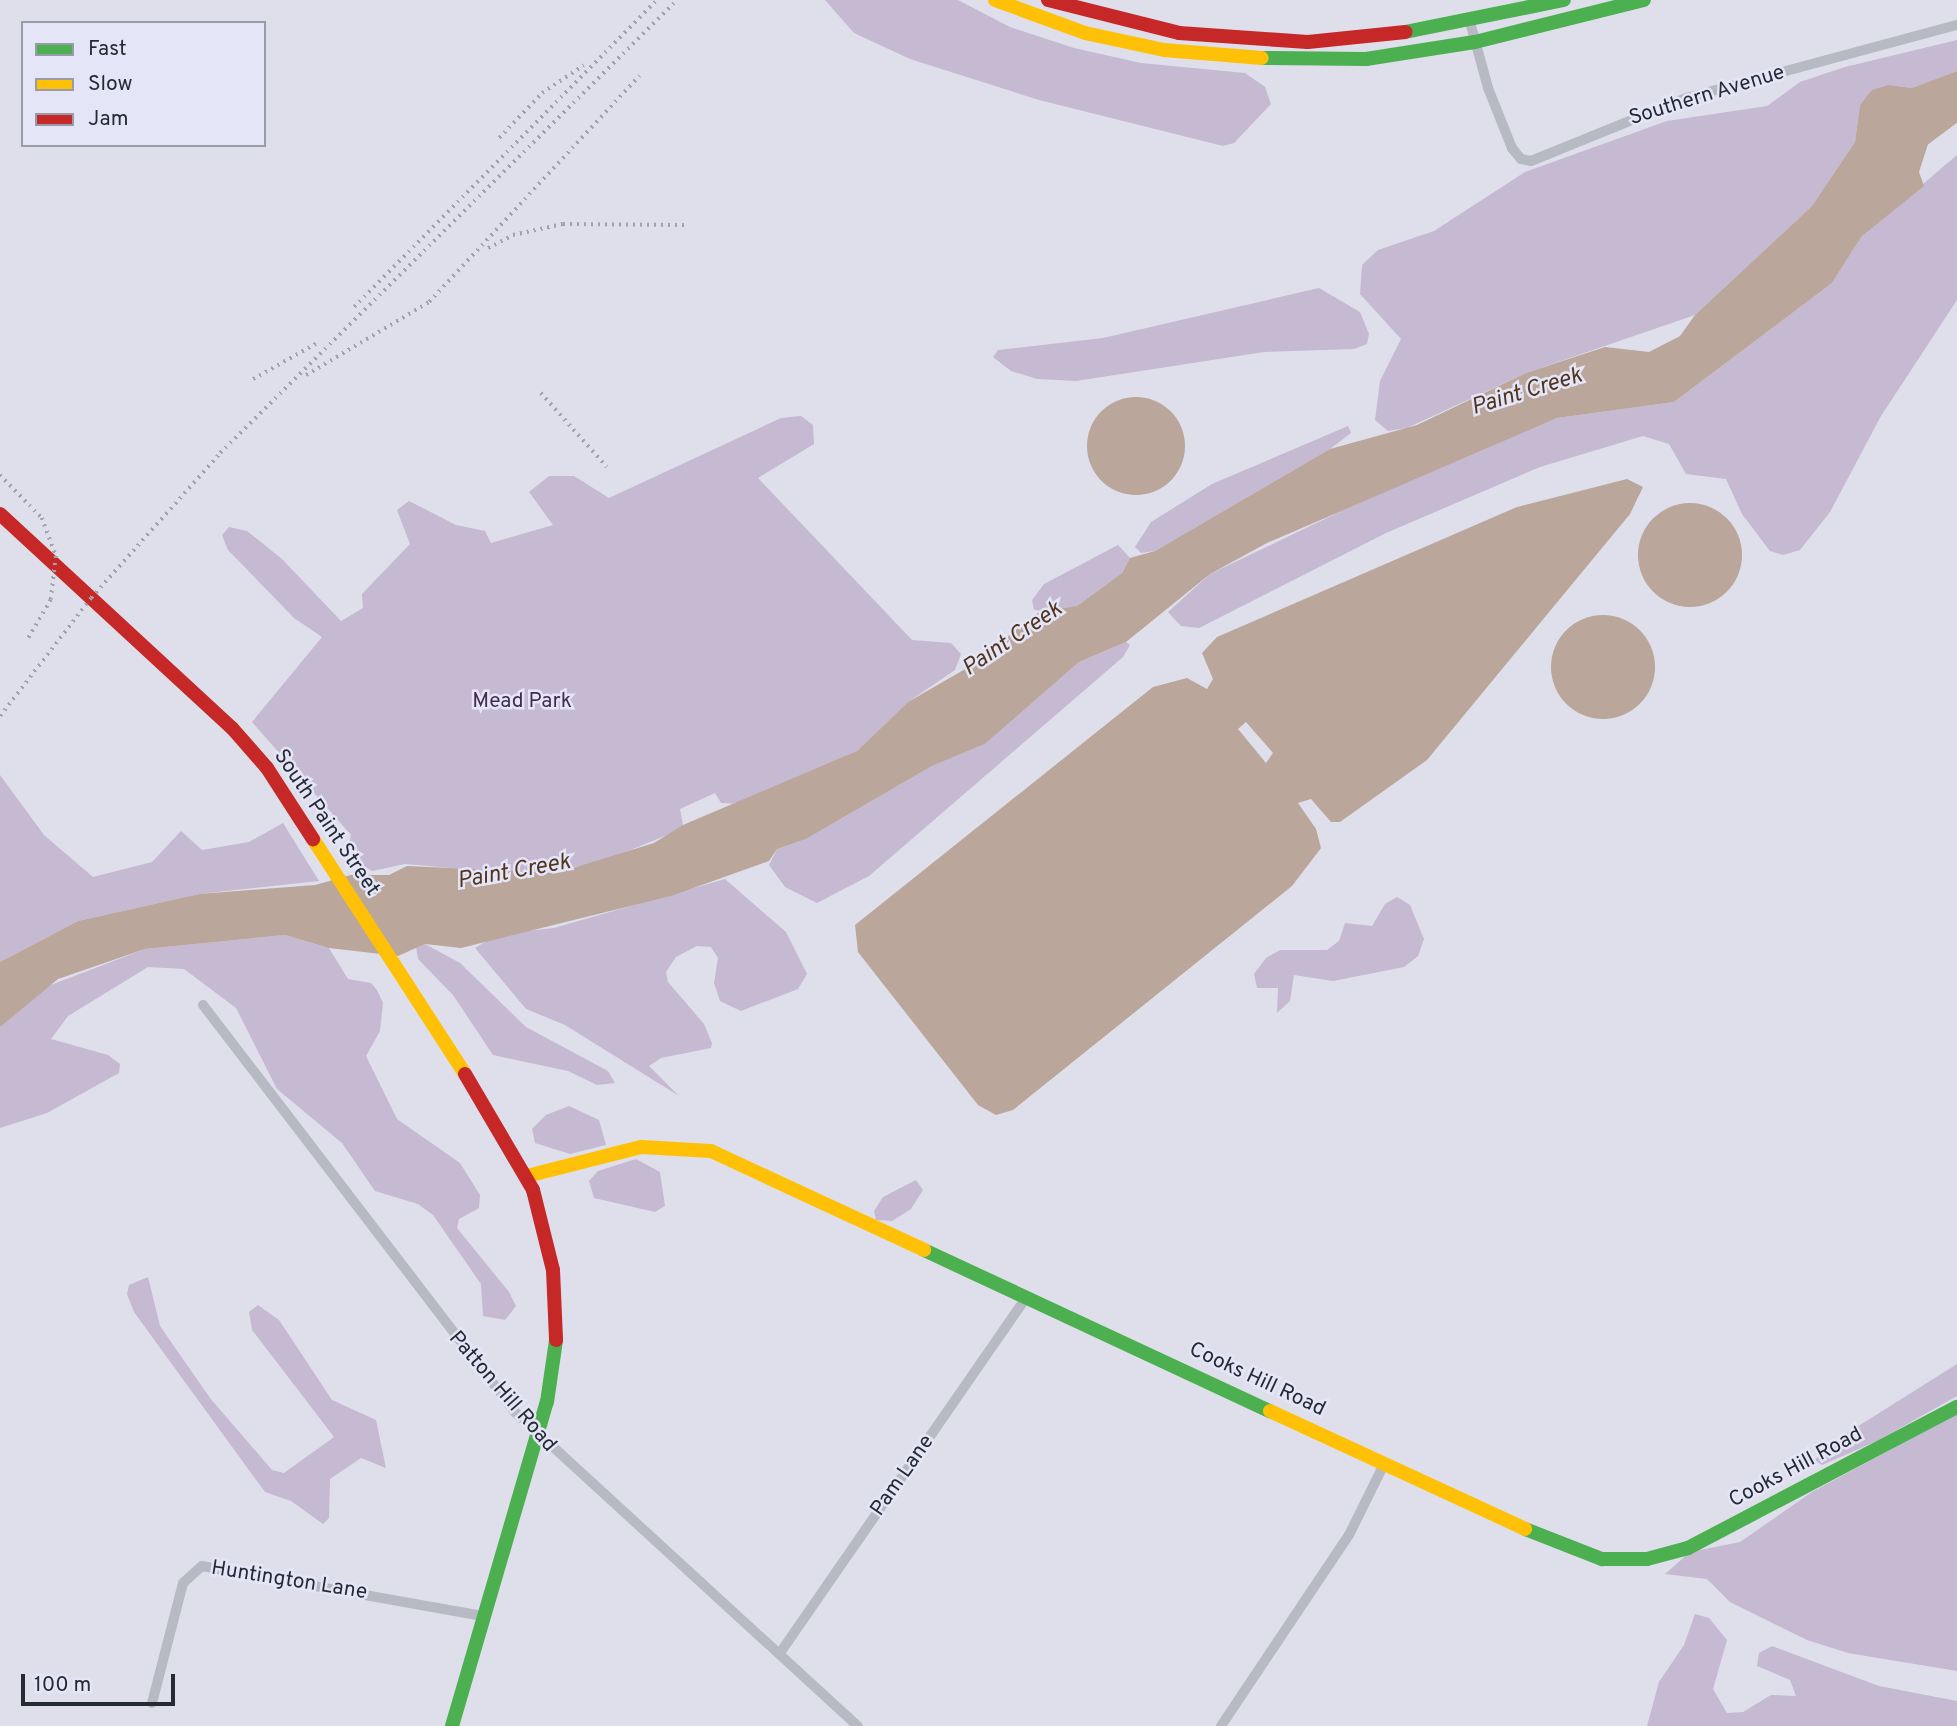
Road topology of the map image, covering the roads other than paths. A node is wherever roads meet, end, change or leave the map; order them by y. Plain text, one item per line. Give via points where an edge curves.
1 (995, 0) edge
2 (1048, 0) edge
3 (1564, 0) edge
4 (1644, 0) edge
5 (1470, 22) junction
6 (1957, 25) edge
7 (1475, 42) junction
8 (0, 514) edge
9 (203, 1006) dead end
10 (527, 1176) junction
11 (1026, 1298) junction
12 (1957, 1407) edge
13 (538, 1433) junction
14 (1385, 1462) junction
15 (483, 1616) junction
16 (780, 1653) junction
17 (152, 1703) dead end
18 (452, 1726) edge
19 (858, 1726) edge
20 (1221, 1726) edge

1 - 7 main road via 1085,33 1251,61 1367,59
2 - 5 main road via 1132,24 1259,41 1344,41
3 - 5 main road
4 - 7 main road
5 - 7 street, Southern Avenue
6 - 7 street, Southern Avenue via 1676,102 1531,160 1521,159 1513,148
8 - 10 main road, South Paint Street via 232,728 318,844
9 - 13 street, Patton Hill Road via 469,1356
10 - 11 main road, Cooks Hill Road via 641,1147 711,1151
10 - 13 main road, South Paint Street via 549,1246 558,1321
11 - 14 main road, Cooks Hill Road
11 - 16 street, Pam Lane
12 - 14 main road, Cooks Hill Road via 1717,1535 1629,1562 1564,1546
13 - 15 main road, South Paint Street
13 - 16 street, Patton Hill Road
14 - 20 street via 1349,1535
15 - 17 street, Huntington Lane via 202,1566 183,1583
15 - 18 main road, South Paint Street
16 - 19 street, Patton Hill Road

